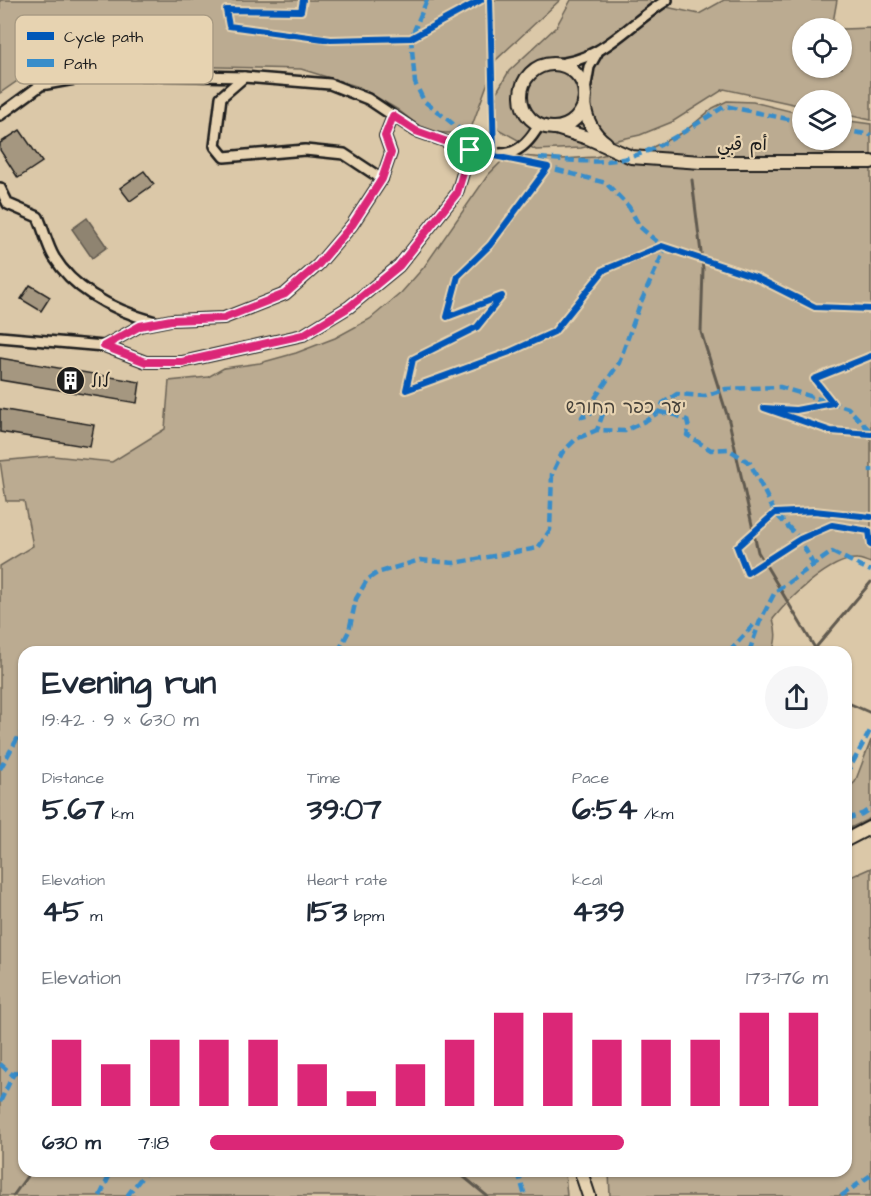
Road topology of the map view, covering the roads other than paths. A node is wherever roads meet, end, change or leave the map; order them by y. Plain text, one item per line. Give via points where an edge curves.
1 (664, 1) edge
2 (597, 53) junction
3 (553, 64) junction
4 (213, 76) edge
5 (244, 77) junction
6 (47, 84) edge
7 (584, 97) junction
8 (0, 115) edge
9 (393, 116) junction
10 (539, 125) junction
11 (556, 128) junction
12 (614, 149) junction
13 (470, 150) junction
14 (871, 162) edge
15 (382, 179) junction
16 (0, 188) edge
17 (157, 322) junction
18 (0, 337) edge
19 (104, 346) junction
20 (871, 827) edge
21 (852, 837) edge
22 (583, 1177) edge
23 (589, 1196) edge

1 - 2 street
2 - 3 street via 567,64
2 - 7 street via 589,67
3 - 7 street via 574,72 581,81
3 - 10 street via 537,68 522,85 522,105
4 - 5 street
5 - 9 street via 330,84 368,99
5 - 15 street via 221,97 215,146 224,158 305,150 344,154
6 - 8 street
7 - 11 street via 576,119
7 - 12 street, أم قبي via 591,127
9 - 13 street via 416,131
9 - 15 street via 385,136 391,153
10 - 11 street
10 - 13 street via 530,141 518,150 494,156
11 - 12 street, أم قبي
12 - 14 street, أم قبي via 631,157 701,162
13 - 19 street via 457,193 399,266 349,307 303,335 182,362 146,362
15 - 17 street via 352,225 318,265 285,294 224,318
16 - 17 street via 8,204 38,217 55,258 83,290
17 - 19 street via 140,326
18 - 19 street
20 - 21 street
22 - 23 street

